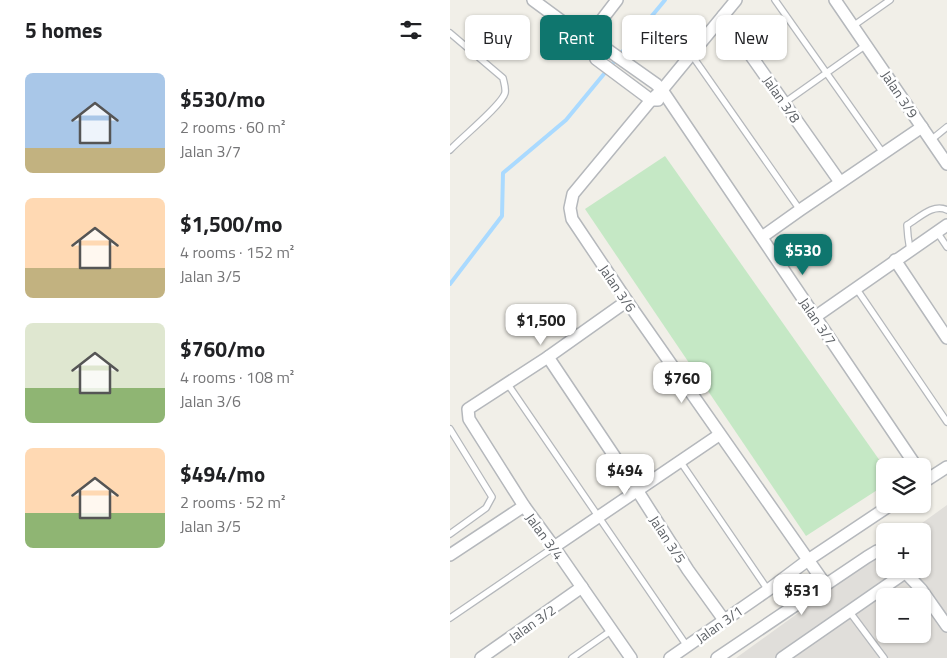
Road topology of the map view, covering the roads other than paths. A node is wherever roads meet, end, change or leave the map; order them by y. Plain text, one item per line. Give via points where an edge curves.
1 (534, 0) edge
2 (617, 0) edge
3 (736, 0) edge
4 (775, 0) edge
5 (835, 0) edge
6 (890, 0) edge
7 (554, 15) edge
8 (606, 15) edge
9 (725, 15) edge
10 (716, 25) edge
11 (853, 26) junction
12 (450, 33) edge
13 (706, 37) edge
14 (866, 45) junction
15 (612, 52) edge
16 (599, 60) edge
17 (686, 60) edge
18 (695, 60) edge
19 (755, 60) edge
20 (826, 73) junction
21 (662, 90) junction
22 (652, 100) junction
23 (669, 101) junction
24 (784, 102) junction
25 (922, 127) junction
26 (947, 127) edge
27 (931, 140) junction
28 (450, 150) edge
29 (883, 153) junction
30 (947, 164) edge
31 (840, 182) junction
32 (800, 210) junction
33 (947, 210) edge
34 (947, 225) edge
35 (937, 232) junction
36 (762, 237) junction
37 (947, 247) edge
38 (910, 250) junction
39 (895, 260) junction
40 (856, 288) junction
41 (626, 301) junction
42 (815, 317) junction
43 (947, 338) edge
44 (548, 357) junction
45 (507, 383) junction
46 (947, 422) edge
47 (450, 429) edge
48 (719, 435) junction
49 (911, 458) edge
50 (680, 460) junction
51 (947, 467) edge
52 (931, 476) edge
53 (637, 490) junction
54 (524, 506) junction
55 (878, 513) edge
56 (597, 517) junction
57 (450, 534) edge
58 (554, 546) junction
59 (876, 552) edge
60 (450, 554) edge
61 (808, 560) junction
62 (894, 578) edge
63 (911, 578) edge
64 (825, 584) junction
65 (582, 587) junction
66 (768, 590) junction
67 (849, 611) junction
68 (450, 618) edge
69 (724, 620) junction
70 (947, 626) edge
71 (612, 630) junction
72 (687, 646) junction
73 (795, 655) edge
74 (481, 658) edge
75 (572, 658) edge
76 (631, 658) edge
77 (670, 658) edge
78 (717, 658) edge
79 (782, 658) edge
80 (884, 658) edge

1 - 7 street
2 - 8 street
3 - 9 street, Jalan 3/6
4 - 20 lane
5 - 11 street, Jalan 3/9
6 - 11 lane
10 - 13 street, Jalan 3/6
11 - 14 street, Jalan 3/9
12 - 28 lane via 503,78 505,94
14 - 20 lane
14 - 25 street, Jalan 3/9
15 - 21 street, Jalan 3/7
16 - 22 street
17 - 21 street, Jalan 3/6
18 - 32 lane
19 - 24 street, Jalan 3/8
20 - 24 lane
20 - 29 lane
21 - 22 street, Jalan 3/6
21 - 23 street, Jalan 3/7
22 - 23 street
22 - 41 street, Jalan 3/6 via 574,194 570,208 572,219
23 - 36 street, Jalan 3/7
24 - 31 street, Jalan 3/8
25 - 27 street, Jalan 3/9
25 - 29 street
26 - 27 lane
27 - 30 street, Jalan 3/9
29 - 31 street
31 - 32 street
32 - 36 street
33 - 38 lane via 933,208 907,225
34 - 35 street
35 - 37 lane
35 - 38 street
36 - 42 street, Jalan 3/7
38 - 39 street
39 - 40 street
39 - 43 street
40 - 42 street
40 - 46 lane
41 - 44 street
41 - 48 street, Jalan 3/6
42 - 49 street, Jalan 3/7
44 - 45 street
44 - 53 street, Jalan 3/5
45 - 54 street, Jalan 3/4 via 468,409 469,420
45 - 56 lane
47 - 57 lane via 492,497 486,508
48 - 50 street
48 - 61 street, Jalan 3/6
50 - 53 street
50 - 66 lane
51 - 52 street
53 - 56 street
53 - 69 street, Jalan 3/5
54 - 58 street, Jalan 3/4
54 - 60 street
55 - 61 street, Jalan 3/1
56 - 58 street
56 - 72 lane
58 - 65 street, Jalan 3/4
58 - 68 lane
59 - 64 street
61 - 64 street, Jalan 3/6
61 - 66 street, Jalan 3/1
62 - 67 street
63 - 70 street
64 - 78 street
65 - 71 street, Jalan 3/4
65 - 74 street, Jalan 3/2
66 - 69 street, Jalan 3/1
67 - 73 street
67 - 80 lane
69 - 72 street, Jalan 3/1
71 - 75 lane
71 - 76 street, Jalan 3/4
72 - 77 street, Jalan 3/1
73 - 79 street

